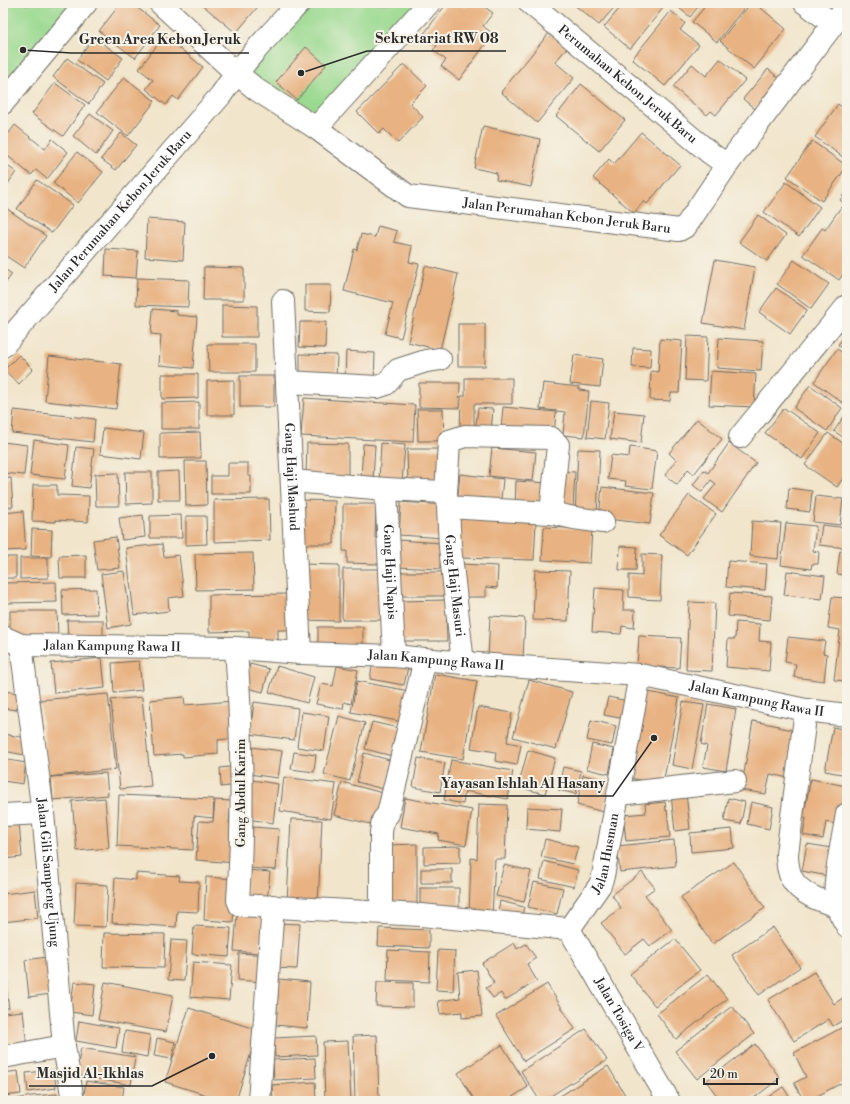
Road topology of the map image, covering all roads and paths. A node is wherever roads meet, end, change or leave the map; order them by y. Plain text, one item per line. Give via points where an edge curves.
1 (86, 3) edge
2 (160, 3) edge
3 (298, 3) edge
4 (429, 3) edge
5 (530, 3) edge
6 (805, 3) edge
7 (847, 6) edge
8 (833, 24) junction
9 (236, 73) junction
10 (3, 103) edge
11 (316, 128) junction
12 (727, 165) junction
13 (283, 300) dead end
14 (847, 306) edge
15 (3, 346) edge
16 (440, 359) dead end
17 (287, 382) junction
18 (740, 437) dead end
19 (292, 481) junction
20 (386, 489) junction
21 (447, 501) junction
22 (551, 513) junction
23 (602, 522) dead end
24 (12, 641) edge
25 (236, 648) junction
26 (300, 653) junction
27 (394, 656) junction
28 (425, 659) junction
29 (463, 663) junction
30 (640, 675) junction
31 (806, 710) junction
32 (847, 715) edge
33 (735, 781) dead end
34 (619, 794) junction
35 (43, 813) junction
36 (847, 814) edge
37 (3, 816) edge
38 (381, 902) dead end
39 (273, 906) junction
40 (837, 906) junction
41 (847, 926) edge
42 (569, 929) junction
43 (64, 1046) junction
44 (3, 1057) edge
45 (73, 1101) edge
46 (259, 1101) edge
47 (669, 1101) edge

1 - 10 street
2 - 9 street, Jalan Perumahan Kebon Jeruk Baru
3 - 9 street, Jalan Perumahan Kebon Jeruk Baru
4 - 11 street
5 - 12 street, Perumahan Kebon Jeruk Baru
6 - 8 street
7 - 8 street, Jalan Perumahan Kebon Jeruk Baru
8 - 12 street, Jalan Perumahan Kebon Jeruk Baru
9 - 11 street, Jalan Perumahan Kebon Jeruk Baru via 257,90
9 - 15 street, Jalan Perumahan Kebon Jeruk Baru via 221,95
11 - 12 street, Jalan Perumahan Kebon Jeruk Baru via 408,196 667,230 679,230 686,226
13 - 17 street, Gang Haji Mashud
14 - 18 street
16 - 17 street via 398,370 386,384 377,387
17 - 19 street, Gang Haji Mashud
19 - 20 street
19 - 26 street, Gang Haji Mashud
20 - 21 street via 443,492
20 - 27 street, Gang Haji Napis
21 - 22 street
21 - 22 street, Gang Haji Masuri via 449,441 465,436 551,438 558,444
21 - 29 street, Gang Haji Masuri
22 - 23 street
24 - 25 street, Jalan Kampung Rawa II
24 - 35 street, Jalan Gili Sampeng Ujung
25 - 26 street, Jalan Kampung Rawa II
25 - 39 street, Gang Abdul Karim via 242,788 239,903
26 - 27 street, Jalan Kampung Rawa II
27 - 28 street, Jalan Kampung Rawa II
28 - 29 street, Jalan Kampung Rawa II
28 - 38 street via 388,814 383,820
29 - 30 street, Jalan Kampung Rawa II
30 - 31 street, Jalan Kampung Rawa II
30 - 34 street, Jalan Husman
31 - 32 street, Jalan Kampung Rawa II
31 - 40 street via 787,854 788,867 792,879 800,889 819,900
33 - 34 street
34 - 42 street, Jalan Husman via 600,885
35 - 37 street
35 - 43 street, Jalan Gili Sampeng Ujung
36 - 40 street via 836,885
39 - 42 street via 421,915
39 - 46 street
40 - 41 street
42 - 47 street, Jalan Tosiga V
43 - 44 street
43 - 45 street, Jalan Gili Sampeng Ujung

